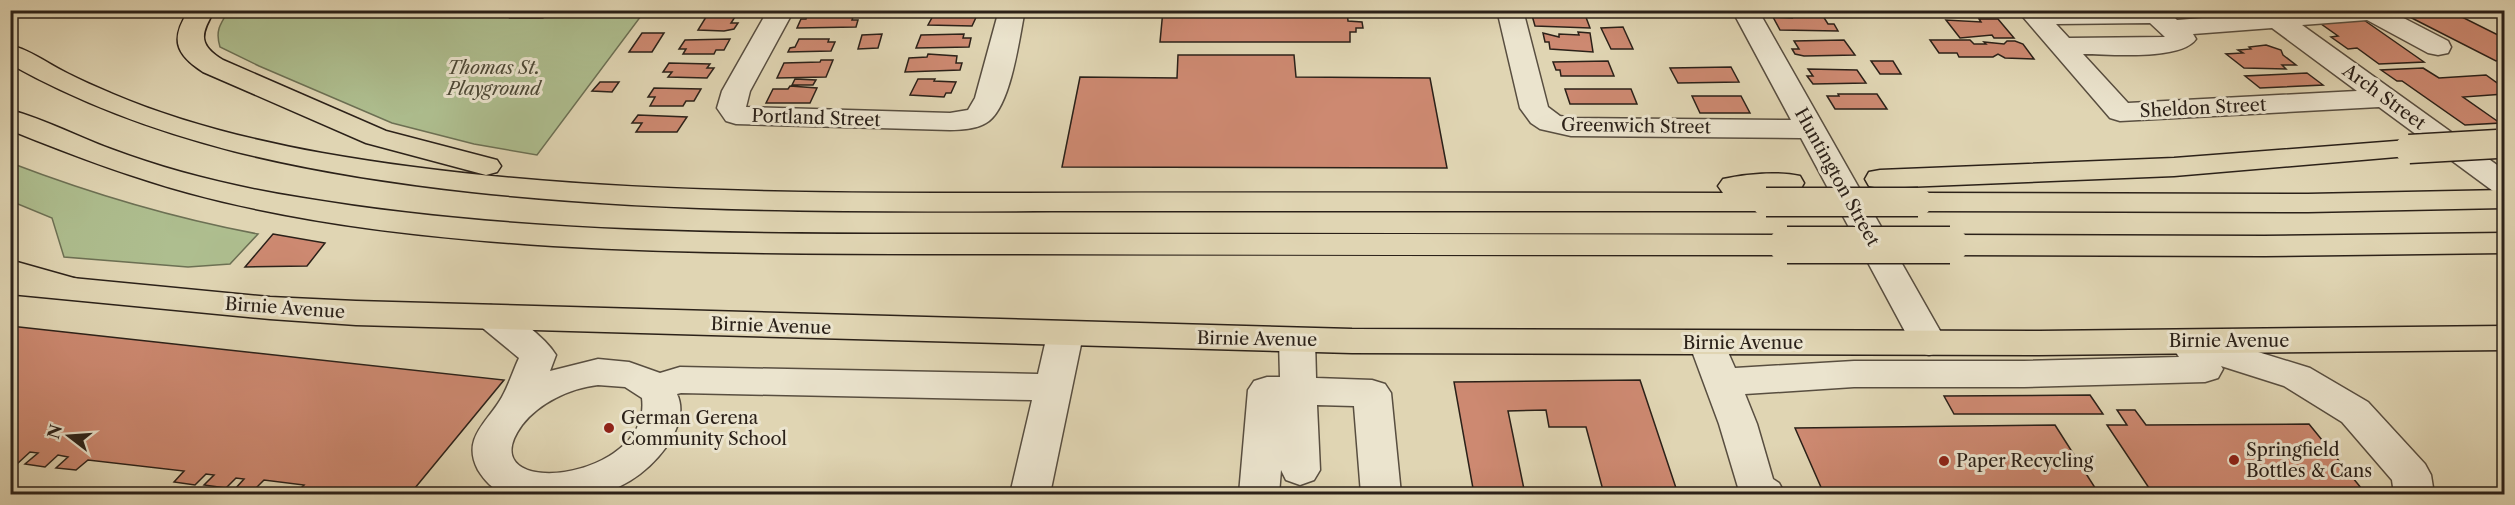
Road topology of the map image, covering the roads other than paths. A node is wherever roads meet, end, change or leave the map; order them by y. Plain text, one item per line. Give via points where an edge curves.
1 (781, 10) edge
2 (1012, 10) edge
3 (1510, 10) edge
4 (1745, 10) edge
5 (203, 13) edge
6 (2033, 14) edge
7 (2270, 15) edge
8 (2171, 28) junction
9 (2062, 46) junction
10 (2439, 47) dead end
11 (10, 53) edge
12 (2385, 98) junction
13 (10, 119) edge
14 (1810, 129) junction
15 (2502, 150) edge
16 (2505, 184) edge
17 (1778, 192) junction
18 (650, 197) junction
19 (2505, 199) edge
20 (2505, 243) edge
21 (10, 271) edge
22 (10, 283) edge
23 (69, 288) junction
24 (491, 317) junction
25 (1065, 335) junction
26 (2505, 338) edge
27 (1297, 340) junction
28 (2187, 342) junction
29 (1707, 343) junction
30 (1929, 343) junction
31 (1722, 382) junction
32 (1054, 387) junction
33 (655, 388) junction
34 (1297, 392) junction
35 (514, 408) junction
36 (1300, 470) dead end
37 (604, 487) edge
38 (1030, 495) edge
39 (1259, 495) edge
40 (1381, 495) edge
41 (1765, 495) edge
42 (2414, 495) edge

1 - 2 street, Portland Street via 736,91 731,108 736,115 932,121 964,121 978,116 990,101
3 - 14 street, Greenwich Street via 1534,108 1548,123 1571,127
4 - 14 street, Huntington Street
5 - 18 main road via 190,31 190,44 198,56 354,129 458,160
6 - 8 street via 2157,15
6 - 9 street, Sheldon Street
7 - 8 street
7 - 10 street via 2371,12
7 - 12 street, Arch Street
8 - 9 street via 2183,39 2167,45
9 - 12 street, Sheldon Street via 2120,112
11 - 18 main road via 105,101 209,136 272,152 474,184
12 - 16 street, Arch Street
13 - 20 main road, bridge via 96,155 285,205 370,218 533,234 814,244
14 - 30 street, Huntington Street
15 - 17 main road via 1880,179
17 - 18 main road via 1478,202 898,202
17 - 19 main road, bridge via 1918,202
21 - 23 main road
22 - 23 main road, Birnie Avenue
23 - 24 main road, Birnie Avenue via 280,309
24 - 25 main road, Birnie Avenue
24 - 35 street via 538,355
25 - 27 main road, Birnie Avenue
25 - 32 street
26 - 28 main road, Birnie Avenue
27 - 29 main road, Birnie Avenue
27 - 34 street
28 - 30 main road, Birnie Avenue
28 - 31 street via 2205,369 1854,374
28 - 42 street via 2297,377 2355,412 2411,475
29 - 30 main road, Birnie Avenue
29 - 31 street
31 - 41 street via 1756,488
32 - 33 street via 680,380
32 - 38 street
33 - 35 street via 639,376 610,371 583,374 558,381
33 - 37 street via 662,398 663,416 655,434
34 - 36 street
34 - 39 street via 1267,390
34 - 40 street via 1372,393
35 - 37 street via 498,428 491,448 492,459 502,475 522,486 541,489

